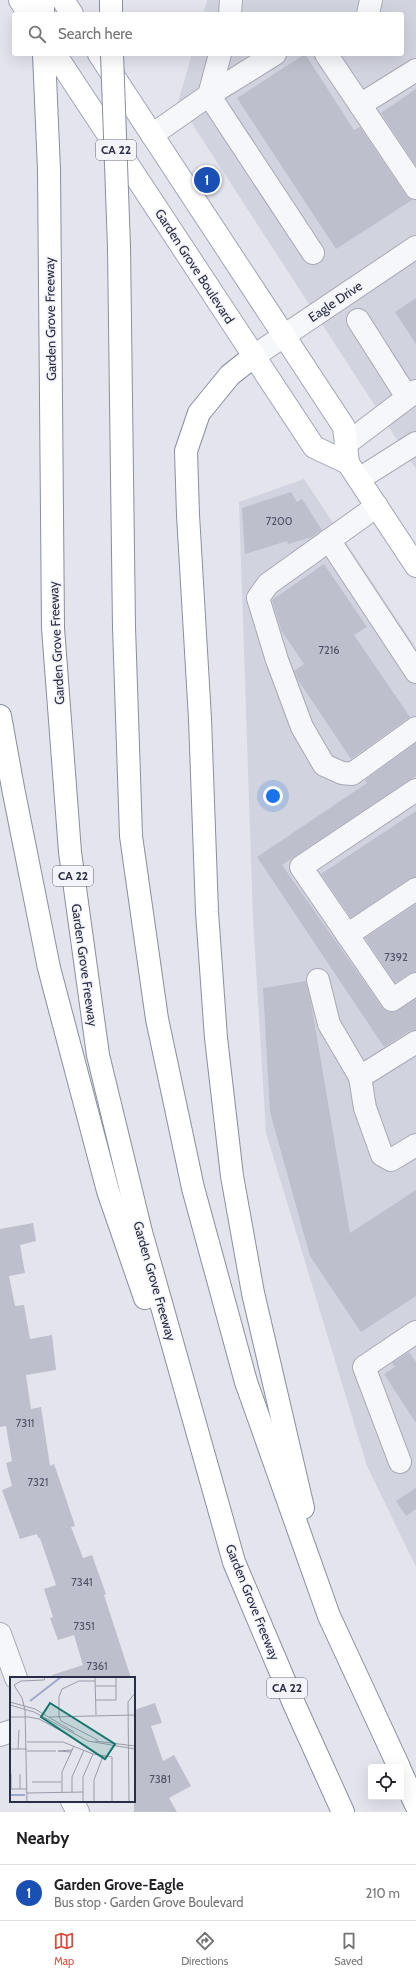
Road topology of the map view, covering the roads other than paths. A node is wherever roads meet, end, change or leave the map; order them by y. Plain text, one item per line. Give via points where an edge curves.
1 (20, 0) edge
2 (43, 0) edge
3 (63, 0) edge
4 (110, 0) edge
5 (231, 0) edge
6 (371, 0) edge
7 (28, 12) edge
8 (43, 12) edge
9 (71, 12) edge
10 (111, 12) edge
11 (230, 12) edge
12 (368, 12) edge
13 (44, 56) edge
14 (57, 56) edge
15 (100, 56) edge
16 (112, 56) edge
17 (219, 56) edge
18 (272, 56) edge
19 (328, 56) edge
20 (416, 70) edge
21 (209, 95) junction
22 (360, 105) junction
23 (152, 136) junction
24 (416, 188) edge
25 (416, 247) edge
26 (313, 253) dead end
27 (358, 320) dead end
28 (283, 335) junction
29 (254, 356) junction
30 (412, 394) edge
31 (416, 443) edge
32 (351, 462) junction
33 (377, 506) junction
34 (329, 540) junction
35 (415, 562) edge
36 (416, 672) edge
37 (0, 716) edge
38 (416, 728) edge
39 (416, 790) edge
40 (416, 890) edge
41 (347, 935) junction
42 (318, 980) dead end
43 (416, 984) edge
44 (416, 1042) edge
45 (360, 1077) junction
46 (416, 1145) edge
47 (416, 1332) edge
48 (400, 1462) dead end
49 (234, 1562) junction
50 (329, 1616) junction
51 (0, 1634) edge
52 (16, 1677) edge
53 (10, 1731) edge
54 (0, 1735) edge
55 (398, 1764) edge
56 (404, 1779) edge
57 (73, 1802) edge
58 (416, 1805) edge
59 (78, 1812) edge
60 (343, 1812) edge

1 - 7 main road
2 - 8 main road
3 - 9 main road
4 - 10 main road
5 - 11 street
6 - 12 street
13 - 49 main road, Garden Grove Freeway / CA 22 via 49,170 54,628 70,852 98,1054 140,1232
14 - 29 main road, Garden Grove Boulevard
15 - 23 main road
16 - 50 main road, CA 22, bridge via 119,247 124,627 131,836 158,1020 193,1188 246,1382
17 - 21 street
18 - 21 street
19 - 22 street
20 - 22 street
21 - 23 street
21 - 26 street
22 - 24 street
23 - 28 main road
25 - 28 street, Eagle Drive
27 - 30 street
28 - 29 street, Eagle Drive
28 - 32 main road via 344,427
29 - 32 main road, Garden Grove Boulevard via 314,447
29 - 50 main road via 230,375 199,413 186,451 207,912 216,1038 234,1184 253,1293
30 - 32 street
31 - 32 street
32 - 33 main road
33 - 34 street
33 - 35 main road
34 - 36 street
34 - 38 street via 268,584 258,598 277,660 302,726 324,765 342,773 352,774
37 - 49 main road via 49,968 108,1191
39 - 41 street via 301,867
40 - 41 street
41 - 43 street via 392,1000
42 - 45 street via 329,1024
44 - 45 street
45 - 46 street via 364,1108 382,1154 391,1160
47 - 48 street via 364,1367
49 - 60 main road, Garden Grove Freeway / CA 22
50 - 55 main road, CA 22
51 - 52 street
53 - 54 street
56 - 58 main road
57 - 59 street

